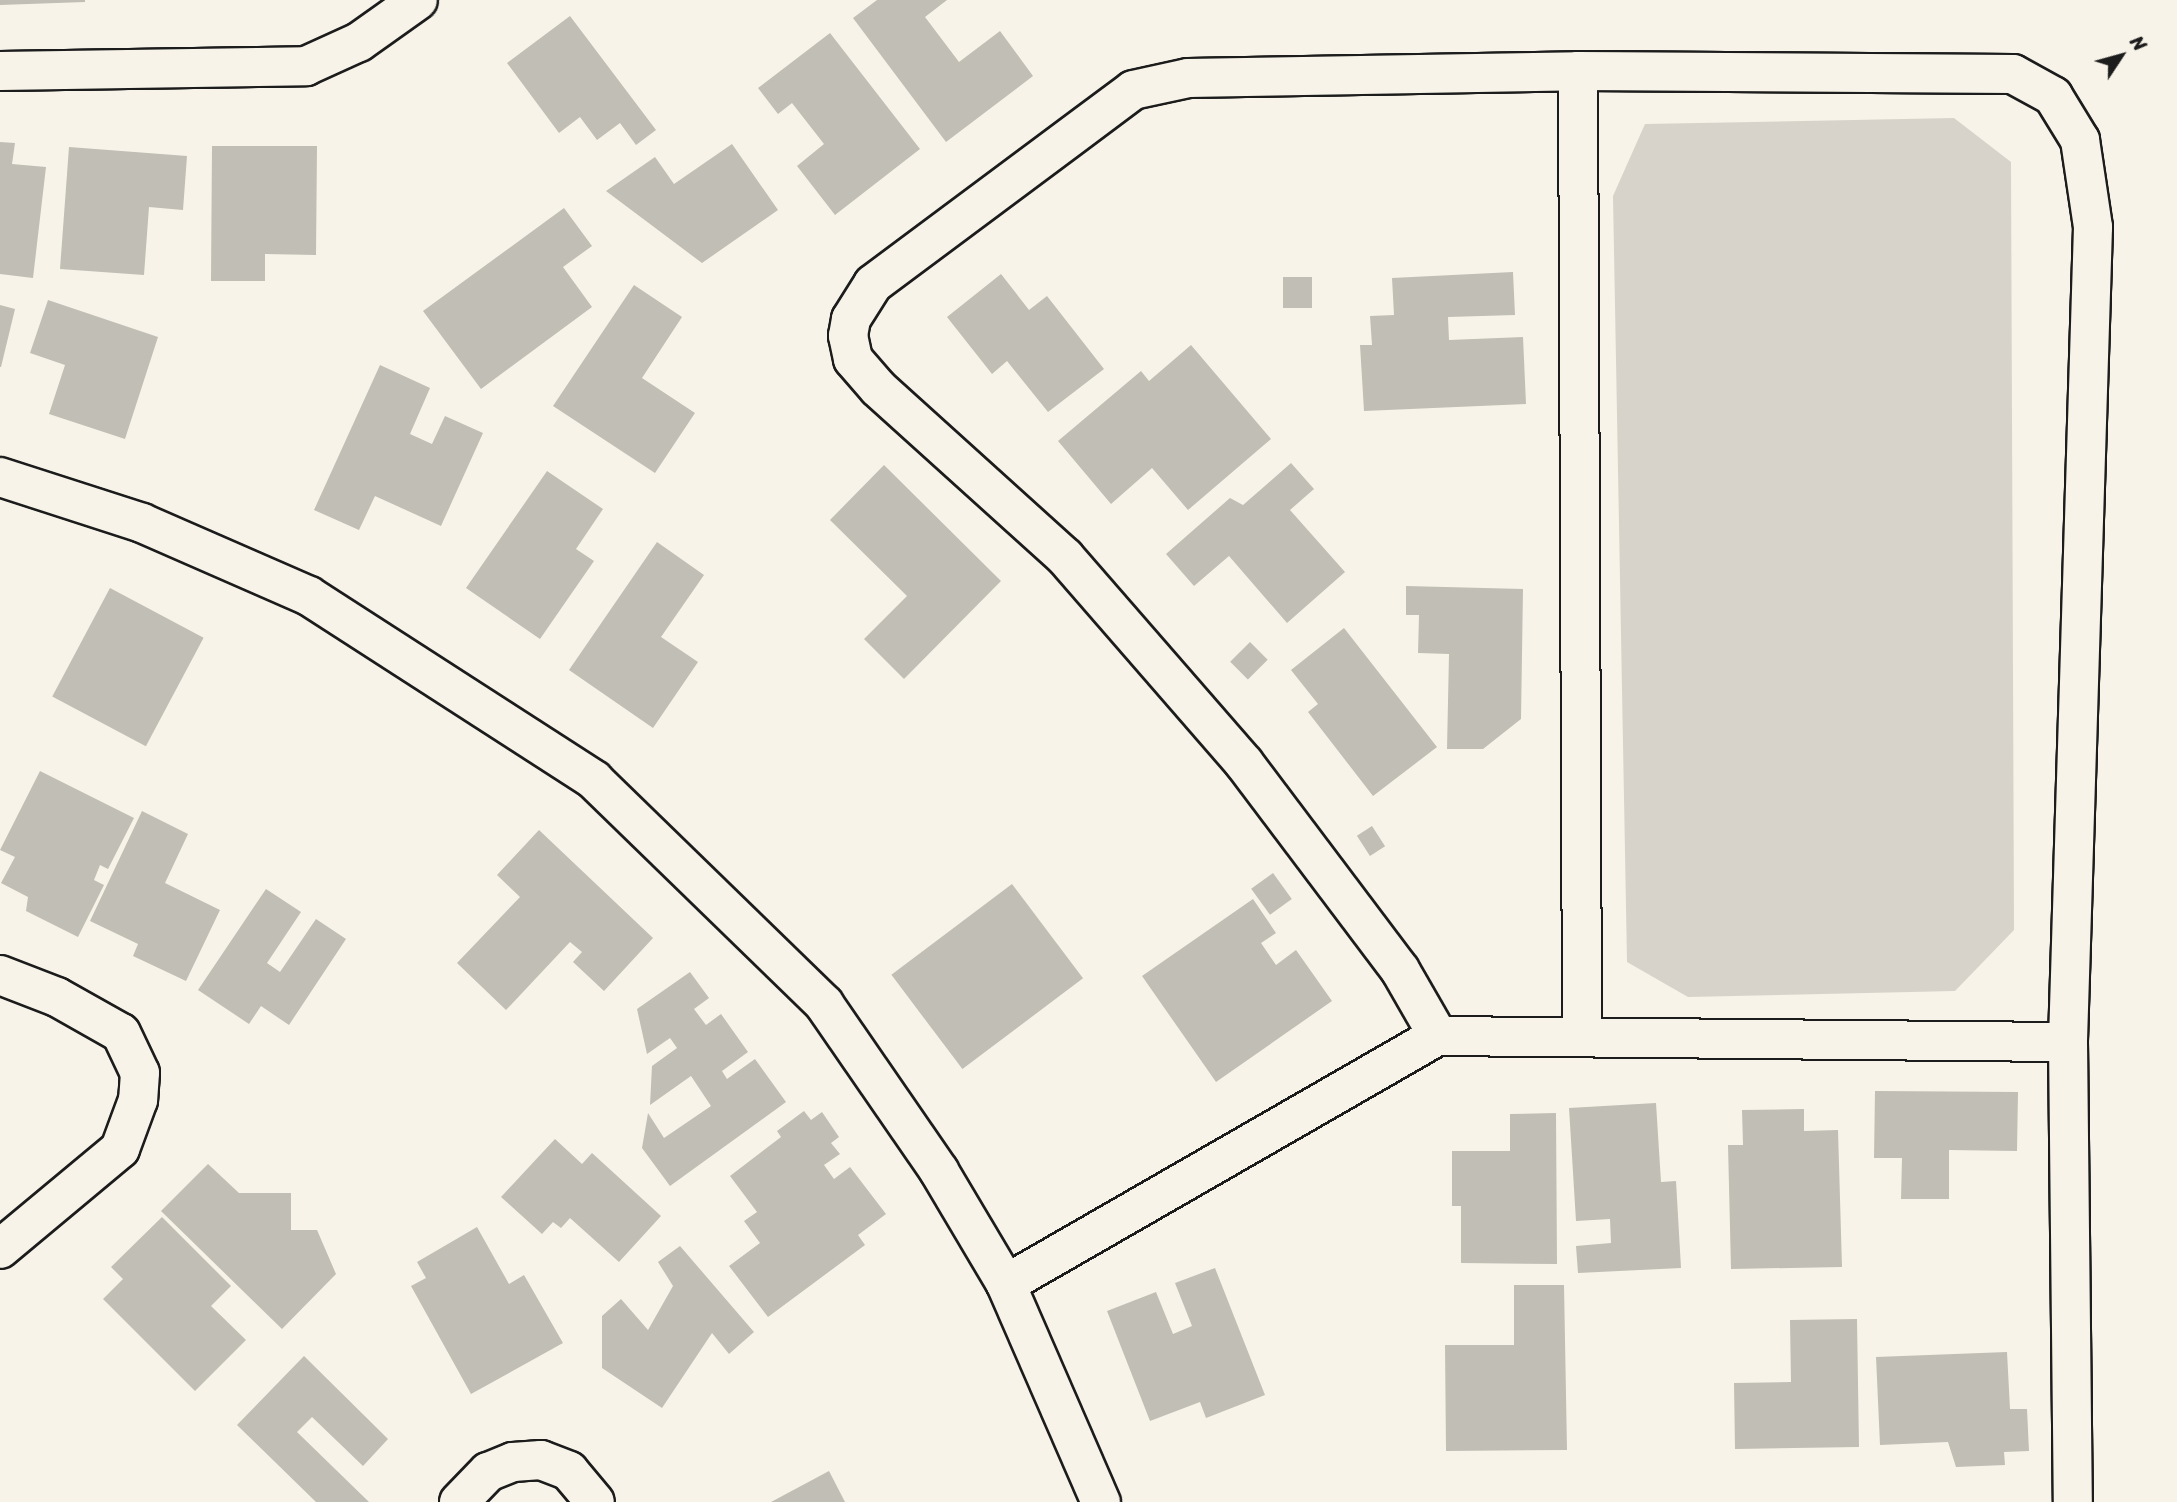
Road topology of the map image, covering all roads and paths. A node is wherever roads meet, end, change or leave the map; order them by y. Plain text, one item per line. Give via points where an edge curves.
1 (418, 0) edge
2 (0, 71) edge
3 (1577, 71) junction
4 (0, 477) edge
5 (0, 975) edge
6 (1438, 1035) junction
7 (1582, 1037) junction
8 (2068, 1042) junction
9 (0, 1250) edge
10 (1006, 1284) junction
11 (459, 1502) edge
12 (595, 1502) edge
13 (1101, 1502) edge
14 (2073, 1502) edge

1 - 2 street via 359,42 306,66
3 - 6 street via 1188,78 1133,90 873,284 851,319 848,336 853,359 878,388 1065,557 1244,763 1400,970
3 - 7 street
3 - 8 street via 2013,74 2053,96 2080,140 2093,227
4 - 10 street via 142,523 309,596 594,780 824,1004 940,1171
5 - 9 street via 57,997 121,1033 140,1073 138,1100 120,1149
6 - 7 street
6 - 10 street
7 - 8 street
8 - 14 street
10 - 13 street
11 - 12 street via 488,1472 513,1462 541,1460 569,1471

